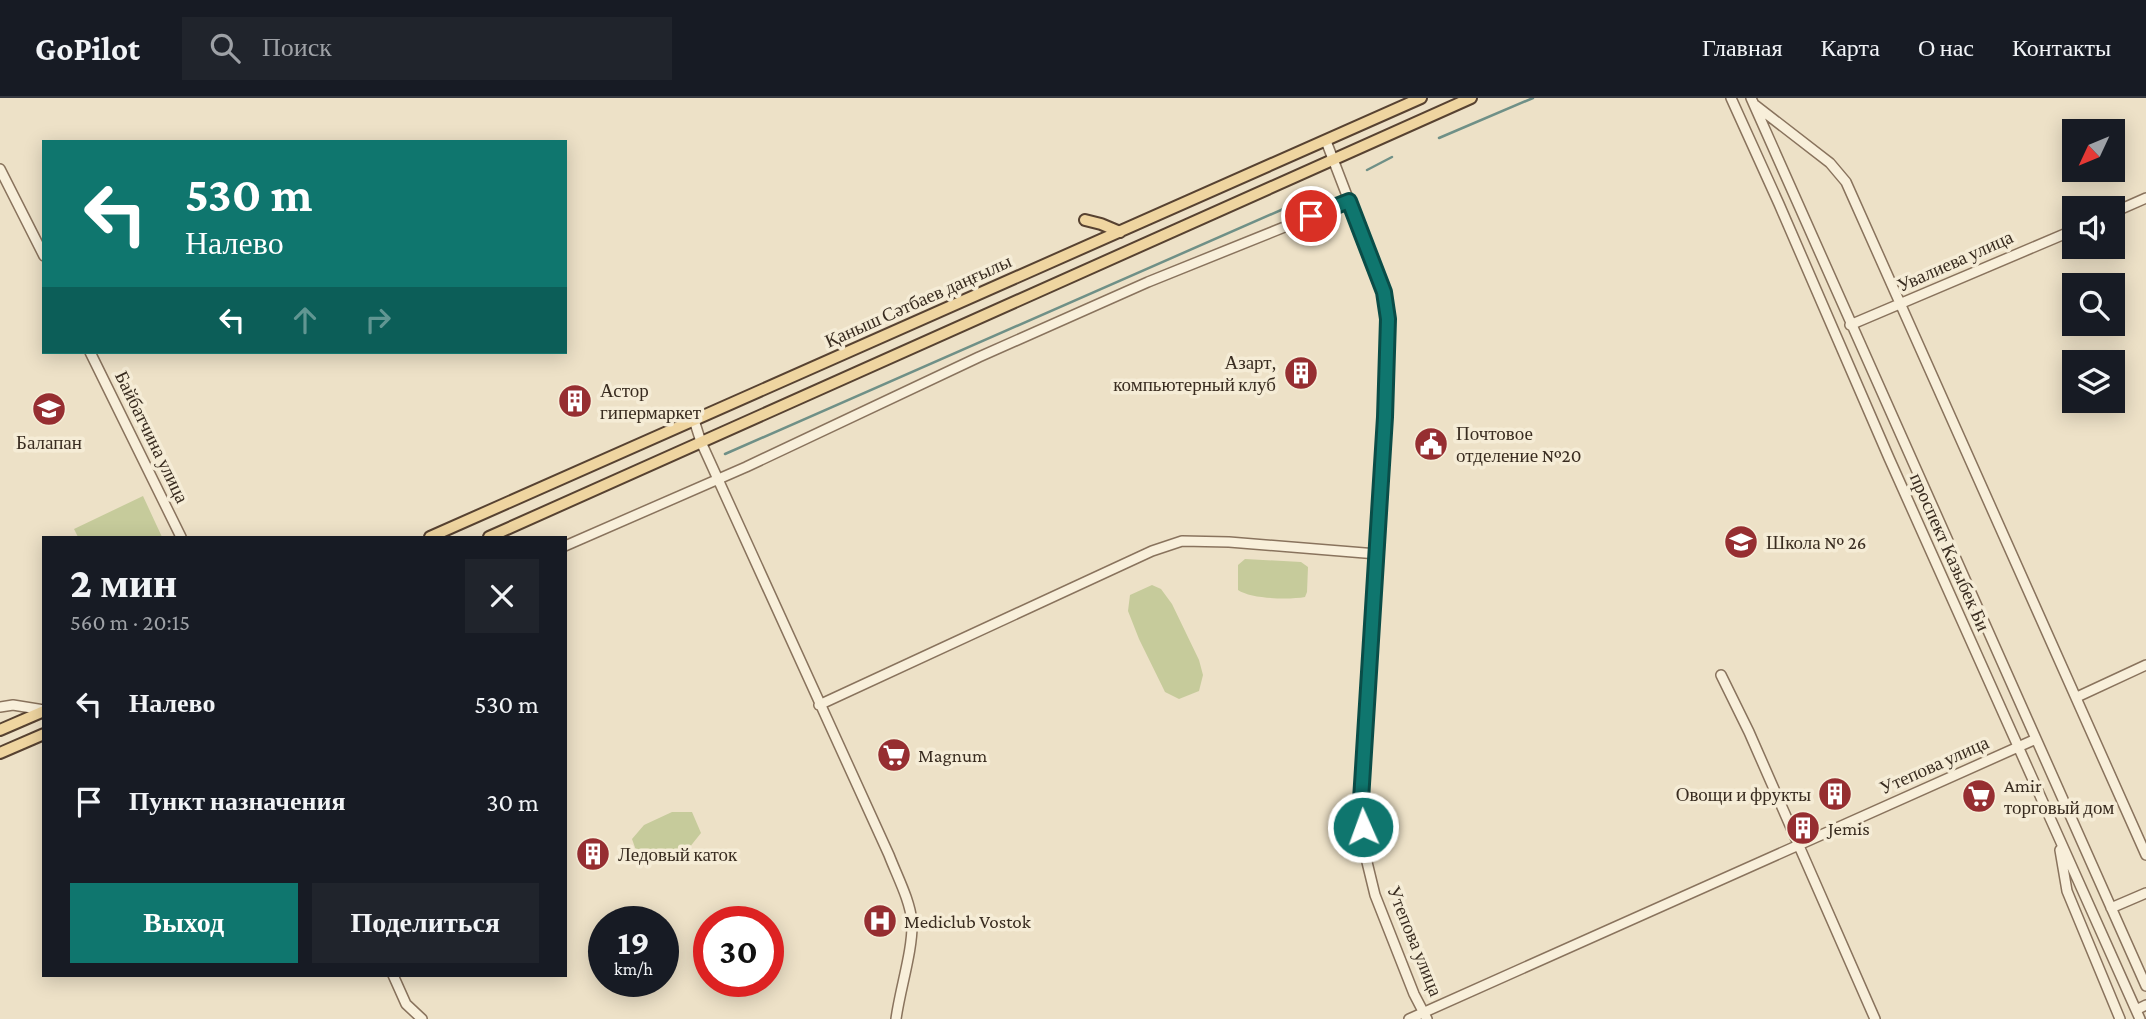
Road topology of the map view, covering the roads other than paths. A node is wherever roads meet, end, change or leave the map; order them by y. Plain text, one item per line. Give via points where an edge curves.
1 (1421, 98) edge
2 (1471, 98) edge
3 (1731, 98) edge
4 (1752, 101) edge
5 (1326, 141) junction
6 (1333, 161) junction
7 (0, 169) edge
8 (2146, 198) edge
9 (1349, 201) junction
10 (2125, 207) edge
11 (1085, 220) dead end
12 (1120, 232) junction
13 (2062, 235) edge
14 (42, 252) edge
15 (1902, 304) junction
16 (1850, 325) junction
17 (91, 354) edge
18 (694, 420) junction
19 (701, 442) junction
20 (719, 480) junction
21 (181, 536) edge
22 (432, 536) edge
23 (491, 536) edge
24 (567, 545) edge
25 (1377, 554) junction
26 (2146, 665) edge
27 (1721, 675) dead end
28 (2077, 697) junction
29 (819, 705) junction
30 (0, 707) edge
31 (42, 710) edge
32 (42, 711) edge
33 (0, 730) edge
34 (42, 735) edge
35 (2036, 739) junction
36 (2018, 747) junction
37 (0, 754) edge
38 (2059, 837) junction
39 (1798, 845) junction
40 (2146, 855) edge
41 (2146, 893) edge
42 (2111, 908) junction
43 (394, 977) edge
44 (2146, 986) edge
45 (2146, 1005) edge
46 (2138, 1014) edge
47 (1426, 1016) edge
48 (422, 1019) edge
49 (896, 1019) edge
50 (1409, 1019) edge
51 (1875, 1019) edge
52 (2120, 1019) edge

1 - 5 main road, Қаныш Сәтбаев даңғылы
2 - 6 main road
3 - 36 street, проспект Казыбек Би
4 - 15 street via 1830,163 1846,182
4 - 16 street, проспект Казыбек Би
5 - 6 street, Утепова улица
5 - 12 main road, Қаныш Сәтбаев даңғылы
6 - 9 street, Утепова улица
6 - 19 main road
7 - 14 street
8 - 10 street
9 - 20 street via 979,356
9 - 25 street, Утепова улица via 1384,292 1388,319
11 - 12 main road
12 - 18 main road, Қаныш Сәтбаев даңғылы
13 - 15 street, Увалиева улица
15 - 16 street, Увалиева улица
15 - 28 street
16 - 35 street, проспект Казыбек Би
17 - 21 street, Байбатчина улица
18 - 19 street
18 - 22 main road, Қаныш Сәтбаев даңғылы
19 - 20 street
19 - 23 main road
20 - 24 street
20 - 29 street
25 - 29 street via 1182,541
25 - 47 street, Утепова улица via 1361,800 1366,858 1381,910
26 - 28 street
27 - 39 street
28 - 40 street
29 - 49 street via 908,903 911,936
30 - 31 street
32 - 33 main road
34 - 37 main road
35 - 36 street, Утепова улица
35 - 42 street, проспект Казыбек Би
36 - 38 street, проспект Казыбек Би
36 - 39 street, Утепова улица
38 - 46 street, проспект Казыбек Би
38 - 52 street via 2067,891
39 - 47 street, Утепова улица
39 - 51 street
41 - 42 street
42 - 44 street, проспект Казыбек Би
43 - 48 street via 406,1004
45 - 46 street
47 - 50 street

